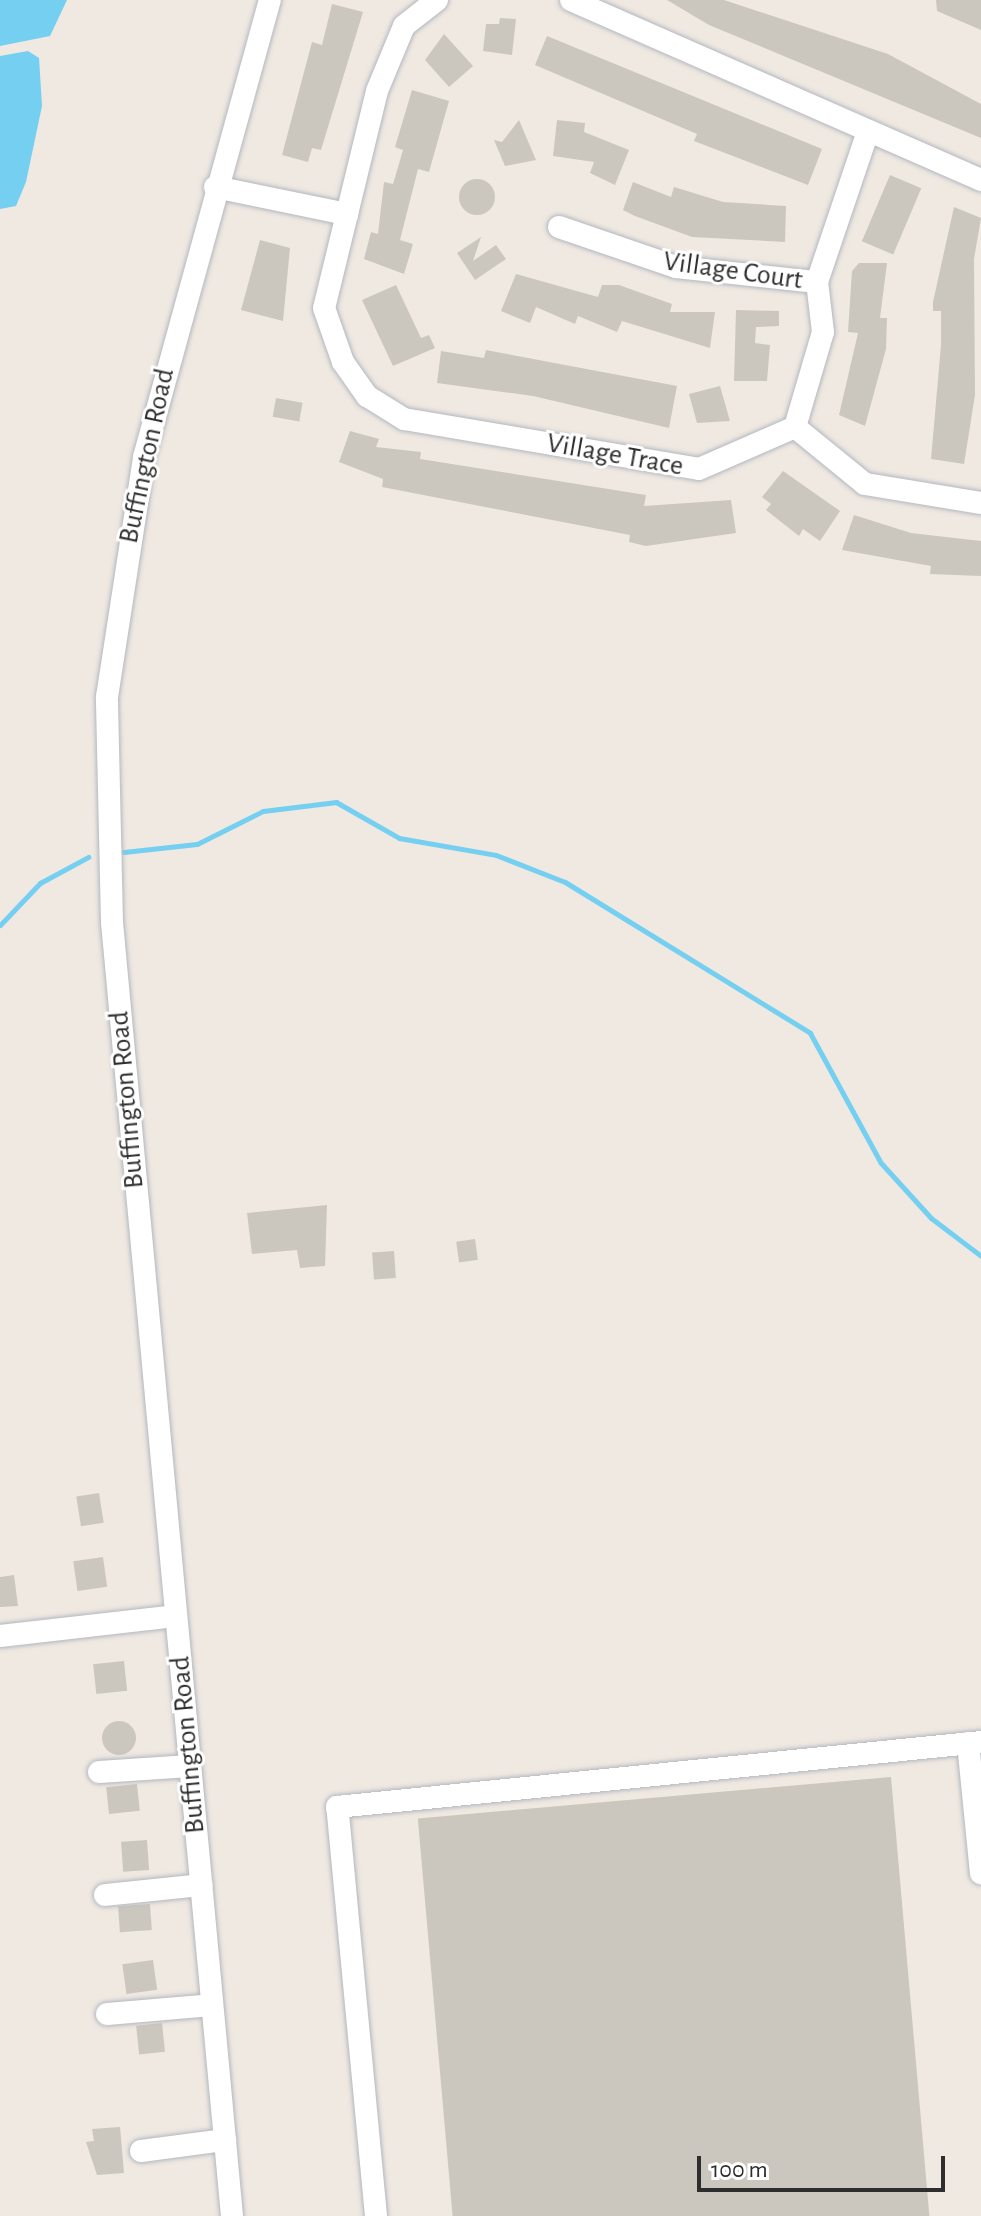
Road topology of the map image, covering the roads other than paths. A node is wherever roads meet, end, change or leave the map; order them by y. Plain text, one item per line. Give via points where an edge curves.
1 (270, 0) edge
2 (437, 0) edge
3 (571, 0) edge
4 (868, 131) junction
5 (981, 180) edge
6 (215, 187) junction
7 (347, 214) junction
8 (559, 227) dead end
9 (817, 282) junction
10 (795, 427) junction
11 (981, 503) edge
12 (175, 1616) junction
13 (0, 1636) edge
14 (975, 1743) edge
15 (190, 1766) junction
16 (99, 1772) dead end
17 (981, 1873) edge
18 (201, 1885) junction
19 (105, 1895) dead end
20 (212, 2005) junction
21 (107, 2014) dead end
22 (225, 2140) junction
23 (141, 2151) dead end
24 (232, 2216) edge
25 (376, 2216) edge

1 - 6 street, Buffington Road
2 - 7 street, Village Trace via 404,26 377,91
3 - 4 street
4 - 5 street
4 - 9 street
6 - 7 street
6 - 12 street, Buffington Road via 144,457 107,697 112,923
7 - 10 street, Village Trace via 324,308 343,362 367,396 404,419 699,469
8 - 9 street, Village Court via 676,267
9 - 10 street via 823,332
10 - 11 street via 865,484
12 - 13 street
12 - 15 street, Buffington Road
14 - 17 street
14 - 25 street via 337,1807
15 - 16 street
15 - 18 street, Buffington Road
18 - 19 street
18 - 20 street, Buffington Road
20 - 21 street
20 - 22 street, Buffington Road
22 - 23 street
22 - 24 street, Buffington Road

